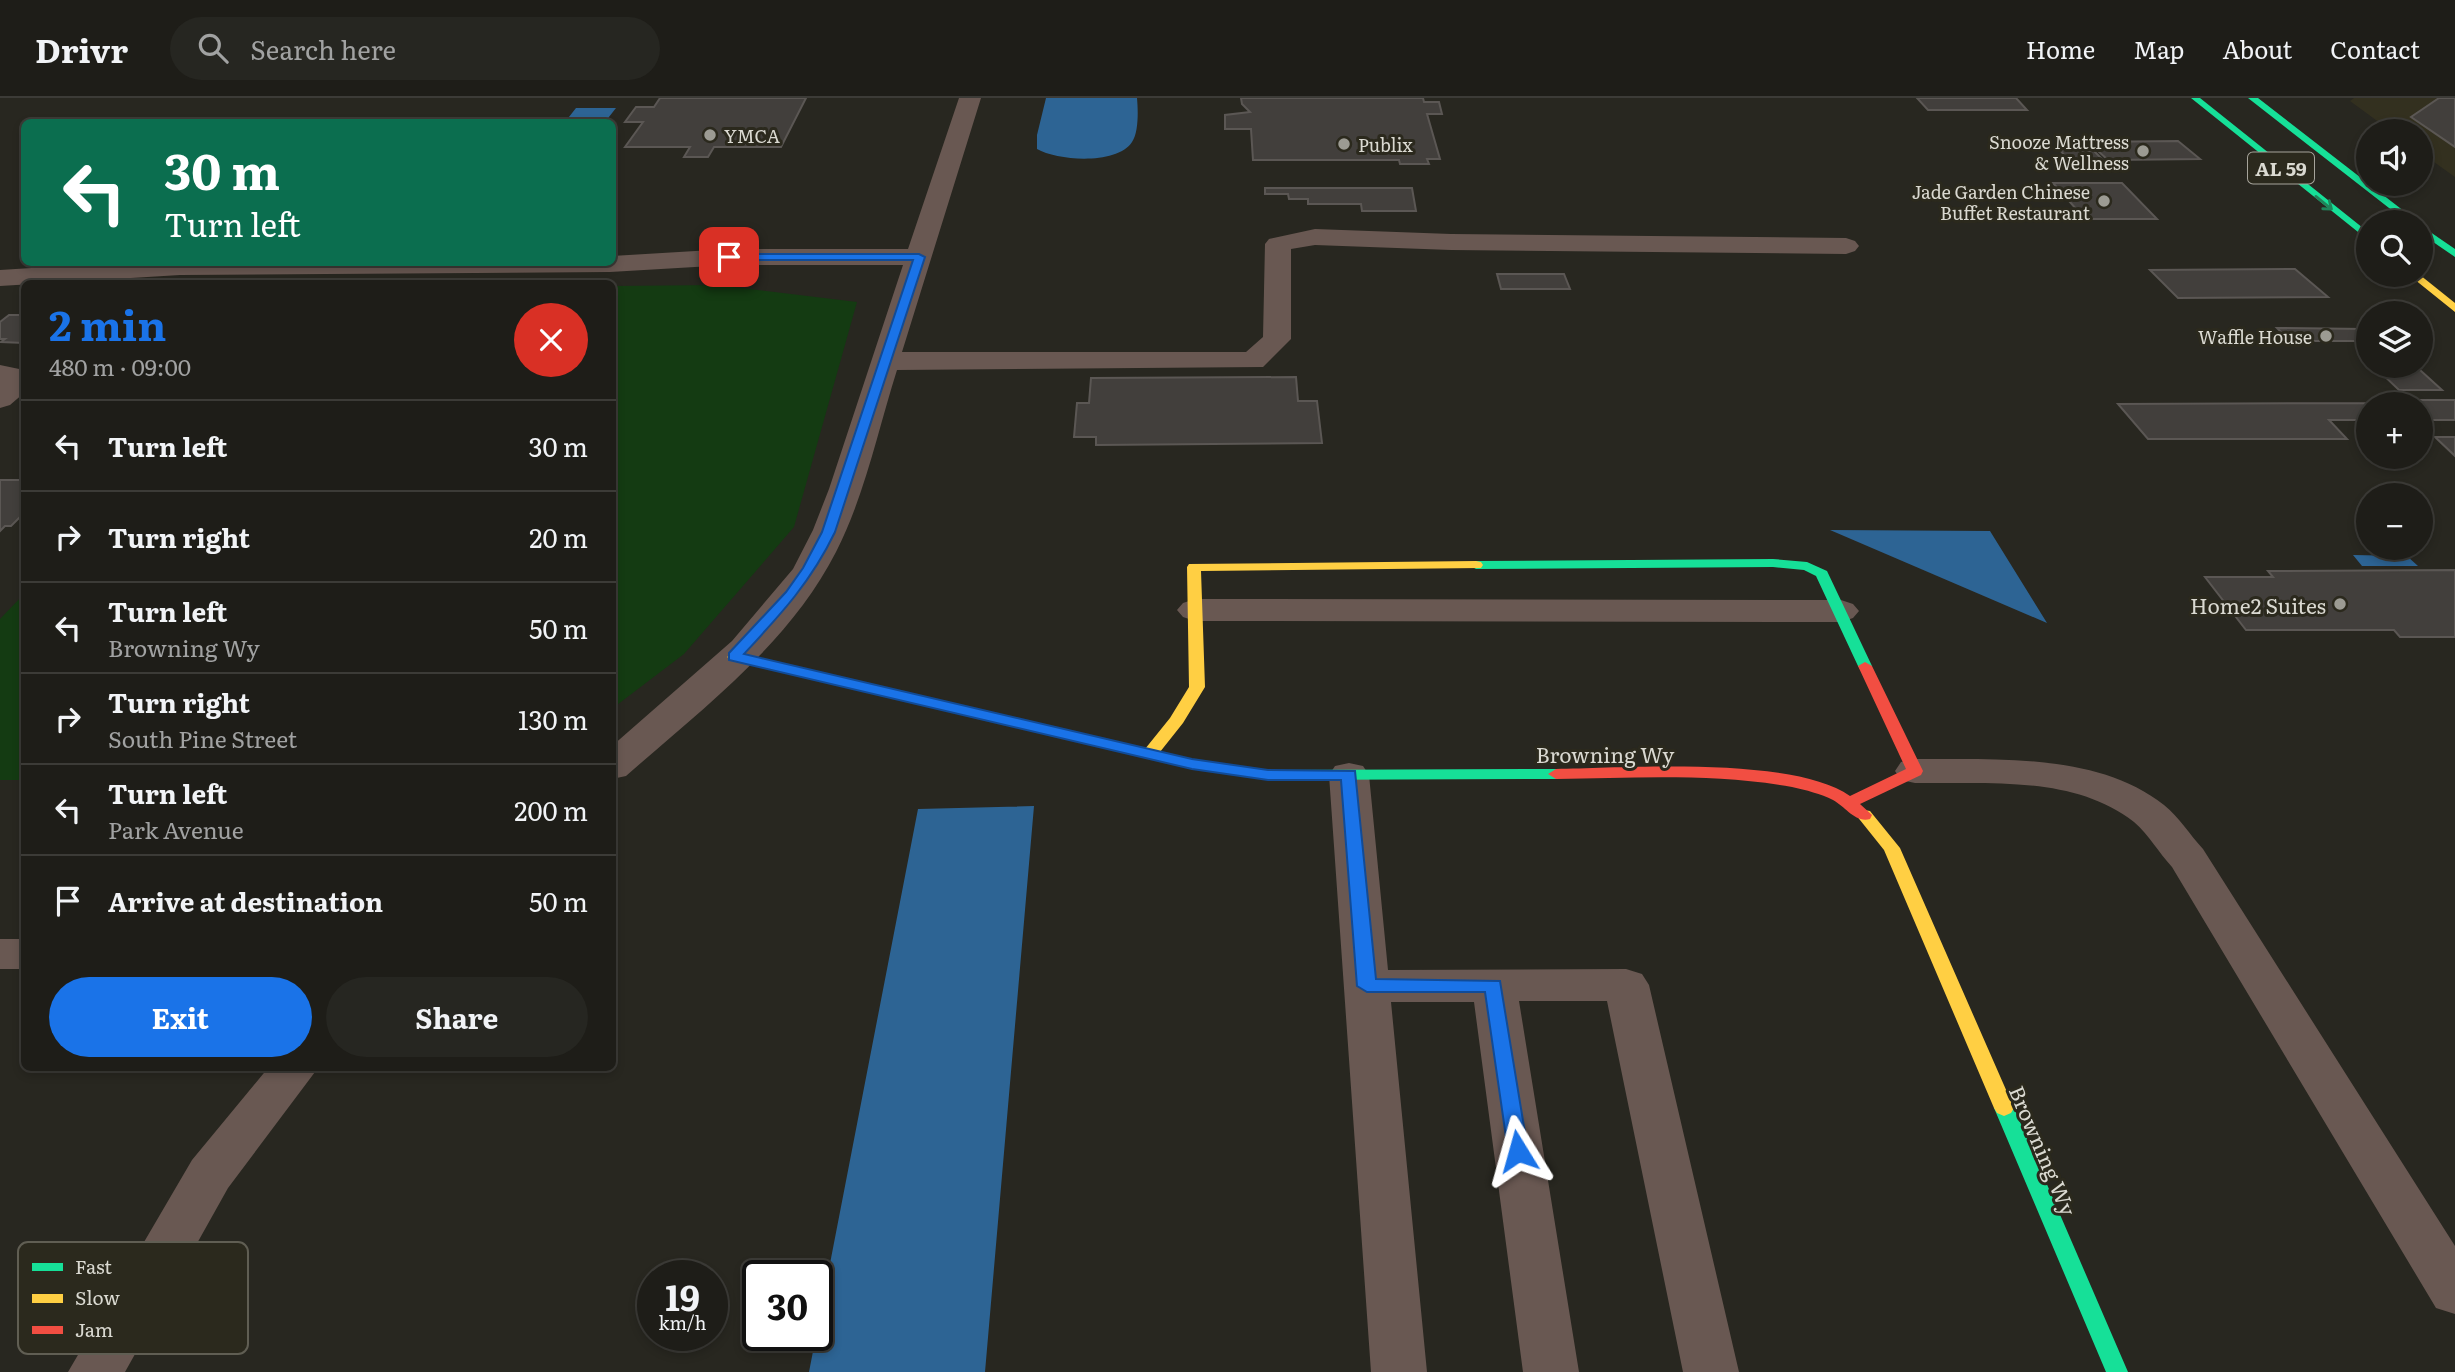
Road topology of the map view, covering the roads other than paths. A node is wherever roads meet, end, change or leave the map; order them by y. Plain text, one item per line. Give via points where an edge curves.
1 (970, 98) edge
2 (2195, 98) edge
3 (2245, 98) edge
4 (2252, 98) edge
5 (2270, 111) junction
6 (2397, 210) edge
7 (2356, 227) edge
8 (2433, 237) edge
9 (1846, 246) dead end
10 (2455, 254) edge
11 (616, 264) edge
12 (917, 264) junction
13 (332, 266) edge
14 (0, 278) edge
15 (2428, 287) edge
16 (2455, 309) edge
17 (885, 361) junction
18 (0, 374) edge
19 (0, 399) edge
20 (1195, 610) junction
21 (1840, 611) junction
22 (734, 657) junction
23 (1150, 754) junction
24 (616, 763) edge
25 (1915, 771) junction
26 (1349, 775) junction
27 (1853, 801) junction
28 (0, 954) edge
29 (21, 954) edge
30 (1494, 985) junction
31 (1367, 986) junction
32 (292, 1071) edge
33 (171, 1242) edge
34 (2455, 1292) edge
35 (106, 1354) edge
36 (96, 1372) edge
37 (1399, 1372) edge
38 (1551, 1372) edge
39 (1710, 1372) edge
40 (2117, 1372) edge

1 - 12 street
2 -> 7 street, AL 59
3 - 5 street
4 - 5 street, AL 59
5 - 6 street, AL 59
8 - 10 street, AL 59
9 - 17 street via 1315,237 1278,244 1277,339 1253,361
11 - 12 street via 723,271
12 - 17 street
13 - 14 street via 193,267
15 - 16 street
17 - 22 street via 828,532 810,569
18 - 19 street via 13,374 18,383
20 - 21 street
20 - 21 street via 1194,567 1773,563 1807,566 1822,574
20 - 23 street via 1196,687
21 - 25 street
22 - 23 street, Browning Wy
22 - 24 street
23 - 26 street, Browning Wy via 1268,775
25 - 27 street
25 - 34 street via 2053,778 2110,789 2149,814 2188,859
26 - 27 street, Browning Wy via 1754,774 1801,781
26 - 31 street
27 - 40 street, Browning Wy via 1892,848
28 - 29 street
30 - 31 street
30 - 38 street
30 - 39 street via 1626,985
31 - 37 street
32 - 33 street via 210,1174
35 - 36 street

